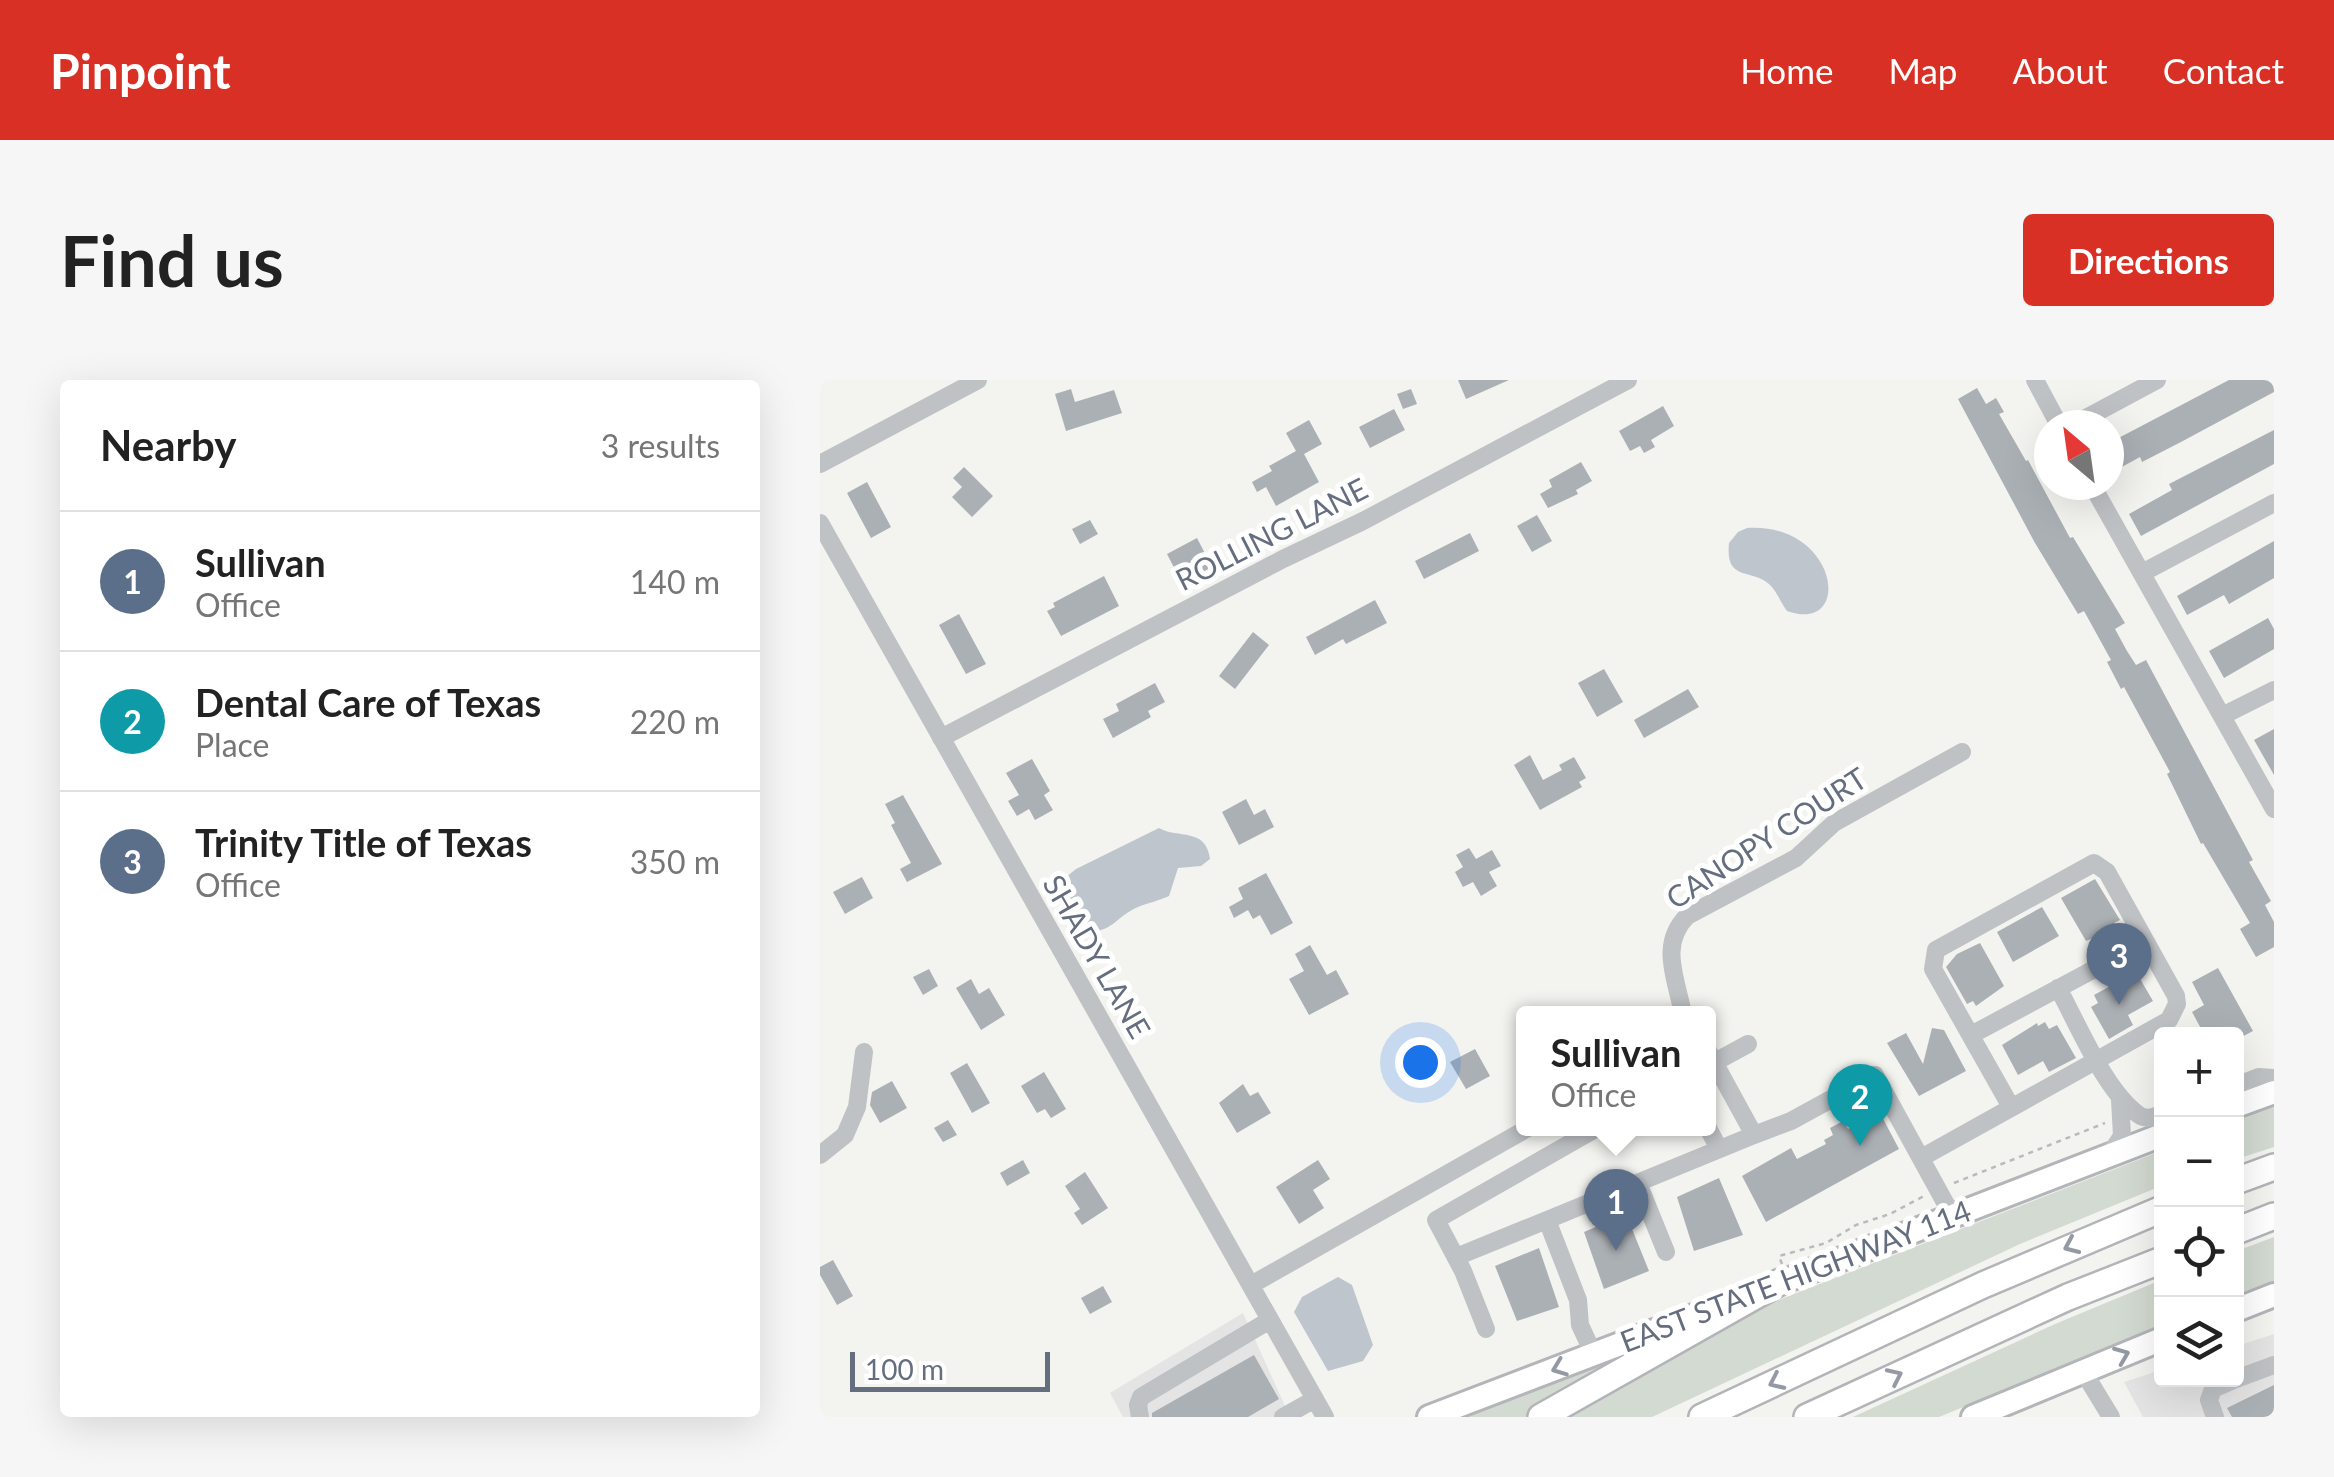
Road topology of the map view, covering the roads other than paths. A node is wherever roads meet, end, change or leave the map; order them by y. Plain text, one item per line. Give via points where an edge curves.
1 (978, 380) edge
2 (1628, 380) edge
3 (2035, 380) edge
4 (2157, 380) edge
5 (2051, 410) edge
6 (2101, 410) edge
7 (820, 464) edge
8 (2101, 500) edge
9 (2274, 502) edge
10 (820, 523) edge
11 (2142, 573) junction
12 (2274, 690) edge
13 (2222, 716) junction
14 (941, 738) junction
15 (1962, 752) dead end
16 (2274, 809) edge
17 (2145, 942) junction
18 (2058, 988) junction
19 (1681, 1006) edge
20 (1971, 1036) junction
21 (1748, 1044) dead end
22 (864, 1052) dead end
23 (1716, 1055) edge
24 (2098, 1060) junction
25 (1716, 1063) edge
26 (2274, 1078) edge
27 (2244, 1083) edge
28 (2274, 1092) edge
29 (2244, 1103) edge
30 (2011, 1107) junction
31 (2121, 1108) junction
32 (2154, 1117) edge
33 (1754, 1134) junction
34 (1516, 1135) edge
35 (1583, 1136) edge
36 (1712, 1136) edge
37 (2154, 1138) edge
38 (1719, 1149) junction
39 (820, 1156) edge
40 (2108, 1156) junction
41 (1921, 1158) junction
42 (2274, 1167) edge
43 (2244, 1178) edge
44 (1638, 1183) junction
45 (2154, 1212) edge
46 (2274, 1216) edge
47 (1953, 1218) junction
48 (1547, 1220) junction
49 (2244, 1228) edge
50 (1666, 1252) dead end
51 (1456, 1257) junction
52 (2154, 1263) edge
53 (1784, 1281) junction
54 (1250, 1285) junction
55 (2274, 1296) edge
56 (2244, 1307) edge
57 (1270, 1320) junction
58 (1486, 1329) dead end
59 (2154, 1343) edge
60 (1594, 1355) junction
61 (2274, 1365) edge
62 (2083, 1371) junction
63 (2244, 1376) edge
64 (2218, 1387) edge
65 (1315, 1398) junction
66 (1140, 1417) edge
67 (1284, 1417) edge
68 (1325, 1417) edge
69 (1428, 1417) edge
70 (1541, 1417) edge
71 (1702, 1417) edge
72 (1806, 1417) edge
73 (1973, 1417) edge
74 (2111, 1417) edge
75 (2215, 1417) edge

1 - 7 street
2 - 14 street, ROLLING LANE
3 - 5 street
4 - 6 street
8 - 11 street
9 - 11 street
10 - 14 street, SHADY LANE
11 - 13 street
12 - 13 street
13 - 16 street
14 - 54 street, SHADY LANE
15 - 19 street, CANOPY COURT via 1834,822 1796,858 1687,916 1673,931 1670,947
17 - 18 street
17 - 20 street via 2106,872 2087,864 1936,950 1933,968
17 - 24 street via 2176,996 2174,1014
18 - 20 street
18 - 24 street
20 - 30 street
21 - 23 street
22 - 39 street via 845,1135
24 - 30 street
24 - 31 street
25 - 33 street
26 - 27 street
28 - 29 main road
30 - 41 street
31 - 32 street
31 - 40 street via 2122,1136
33 - 38 street
33 - 41 street via 1875,1075
34 - 54 street
35 - 51 street via 1436,1220
36 - 38 street
37 - 40 main road, EAST STATE HIGHWAY 114
38 - 44 street
40 - 47 main road, EAST STATE HIGHWAY 114
41 - 47 street
42 - 43 highway
44 - 48 street
44 - 50 street
45 -> 71 highway via 1982,1284
46 - 49 highway
47 - 53 main road, EAST STATE HIGHWAY 114
48 - 51 street
48 - 60 street
51 - 58 street
72 -> 52 highway
53 - 60 main road, EAST STATE HIGHWAY 114
53 - 70 highway
54 - 57 street, SHADY LANE
55 - 56 main road
57 - 65 street, SHADY LANE
57 - 66 street via 1141,1397
62 -> 59 main road
60 -> 69 main road, EAST STATE HIGHWAY 114
61 - 63 street
62 - 73 main road
62 - 74 street
64 - 75 street via 2209,1400
65 - 67 street
65 - 68 street, SHADY LANE

